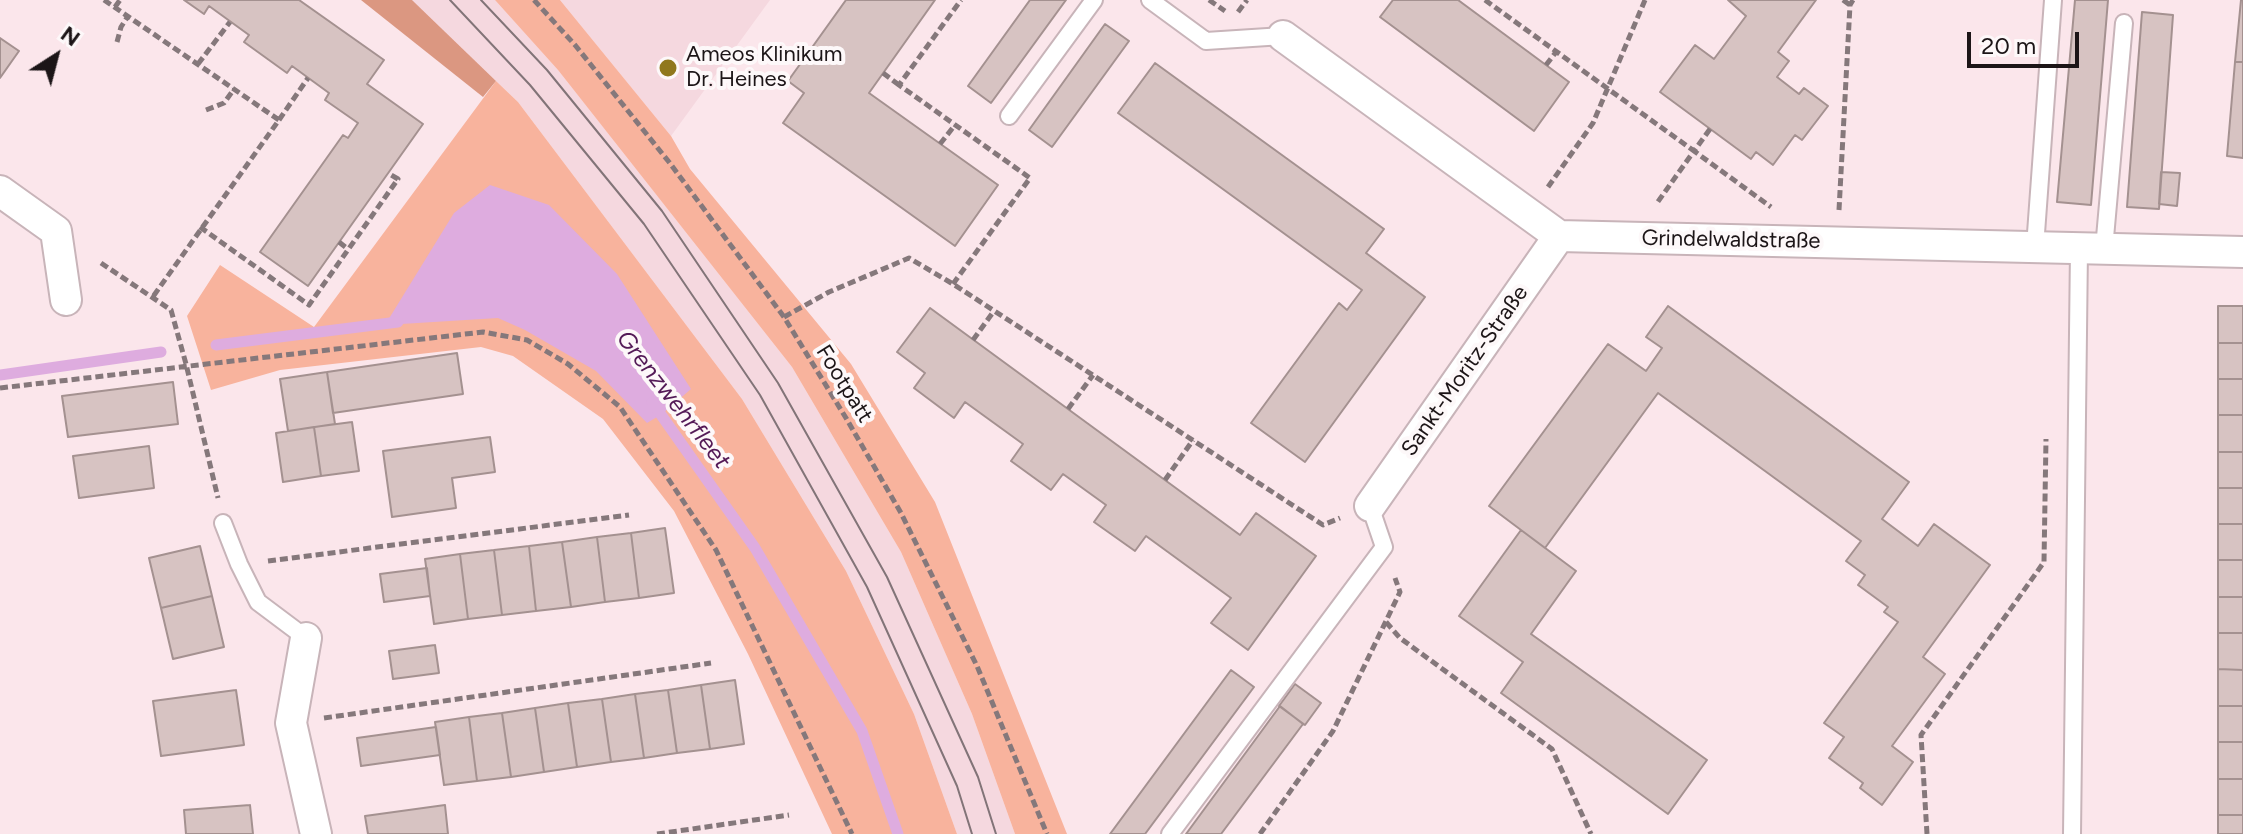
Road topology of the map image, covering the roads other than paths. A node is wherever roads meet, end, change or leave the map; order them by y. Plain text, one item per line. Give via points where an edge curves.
1 (1094, 0) edge
2 (1150, 0) edge
3 (2053, 0) edge
4 (2124, 23) dead end
5 (1283, 36) joint
6 (1009, 116) dead end
7 (0, 191) edge
8 (1559, 236) junction
9 (2035, 247) junction
10 (2091, 249) junction
11 (2243, 252) edge
12 (66, 300) dead end
13 (1370, 506) joint
14 (223, 523) road end
15 (306, 638) joint
16 (316, 834) edge
17 (1170, 834) edge
18 (2072, 834) edge

1 - 6 lane
2 - 5 lane via 1206,41
3 - 9 lane
4 - 10 lane
5 - 8 street
7 - 12 street via 56,231
8 - 9 street, Grindelwaldstraße
8 - 13 street, Sankt-Moritz-Straße
9 - 10 street, Grindelwaldstraße
10 - 11 street, Grindelwaldstraße
10 - 18 lane
13 - 17 lane via 1384,547
14 - 15 lane via 258,602
15 - 16 street via 291,723

